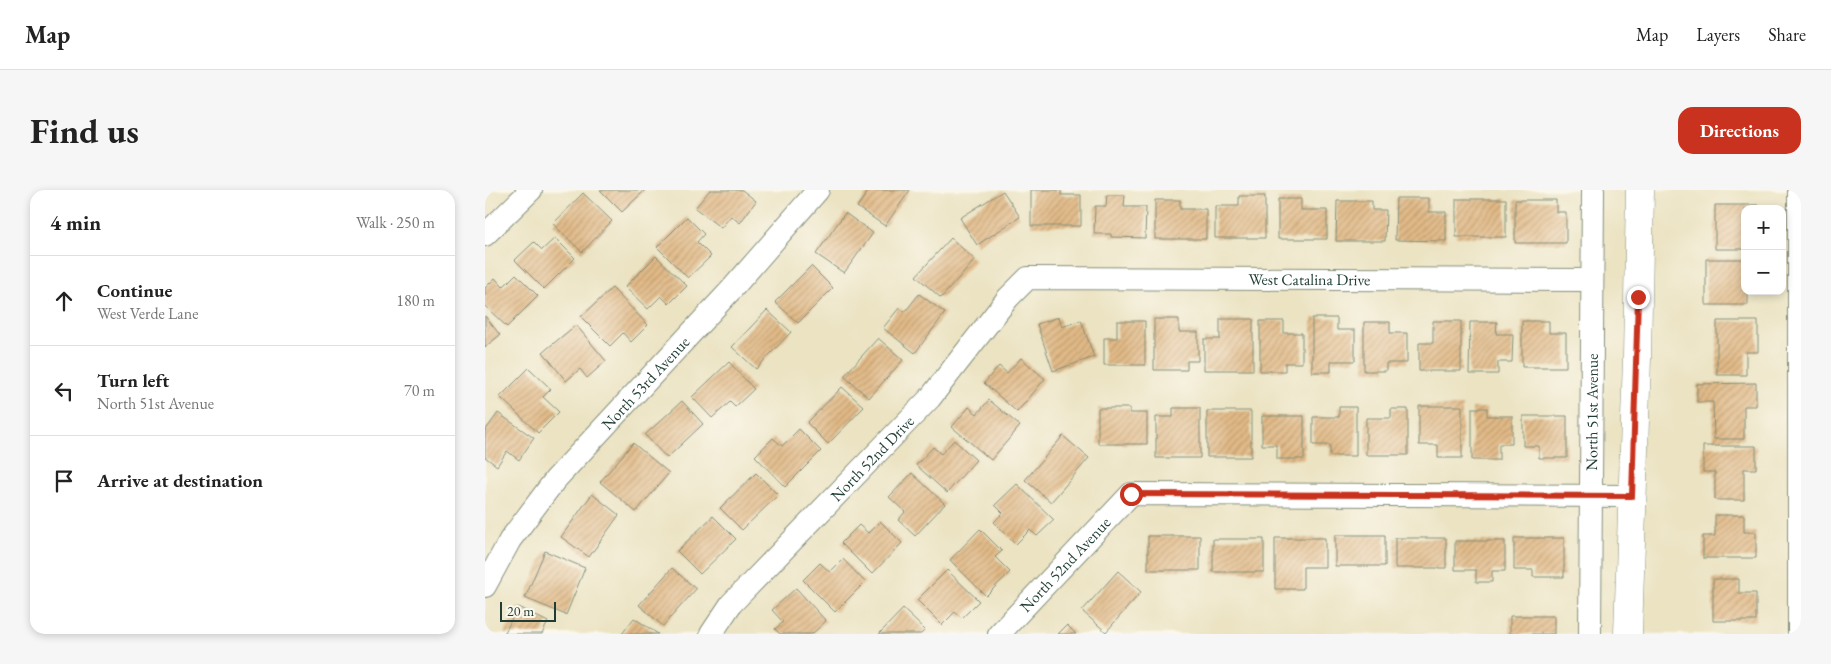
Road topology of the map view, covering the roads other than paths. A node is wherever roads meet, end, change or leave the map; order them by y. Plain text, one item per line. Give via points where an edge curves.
1 (531, 190) edge
2 (818, 190) edge
3 (1593, 190) edge
4 (1640, 190) edge
5 (1799, 190) edge
6 (485, 235) edge
7 (1027, 278) joint
8 (1592, 280) junction
9 (1799, 291) edge
10 (1591, 496) junction
11 (1632, 496) junction
12 (485, 586) edge
13 (1799, 592) edge
14 (711, 634) edge
15 (999, 634) edge
16 (1590, 634) edge
17 (1628, 634) edge
18 (1799, 634) edge

1 - 6 street
2 - 12 street, North 53rd Avenue via 731,290 555,480 510,540
3 - 8 street, North 51st Avenue
4 - 11 main road
5 - 9 street
7 - 8 street, West Catalina Drive
7 - 14 street, North 52nd Drive via 930,398 731,604
8 - 10 street, North 51st Avenue
9 - 13 street
10 - 11 street
10 - 15 street, North 52nd Avenue via 1131,494
10 - 16 street, North 51st Avenue
11 - 17 main road
13 - 18 street

